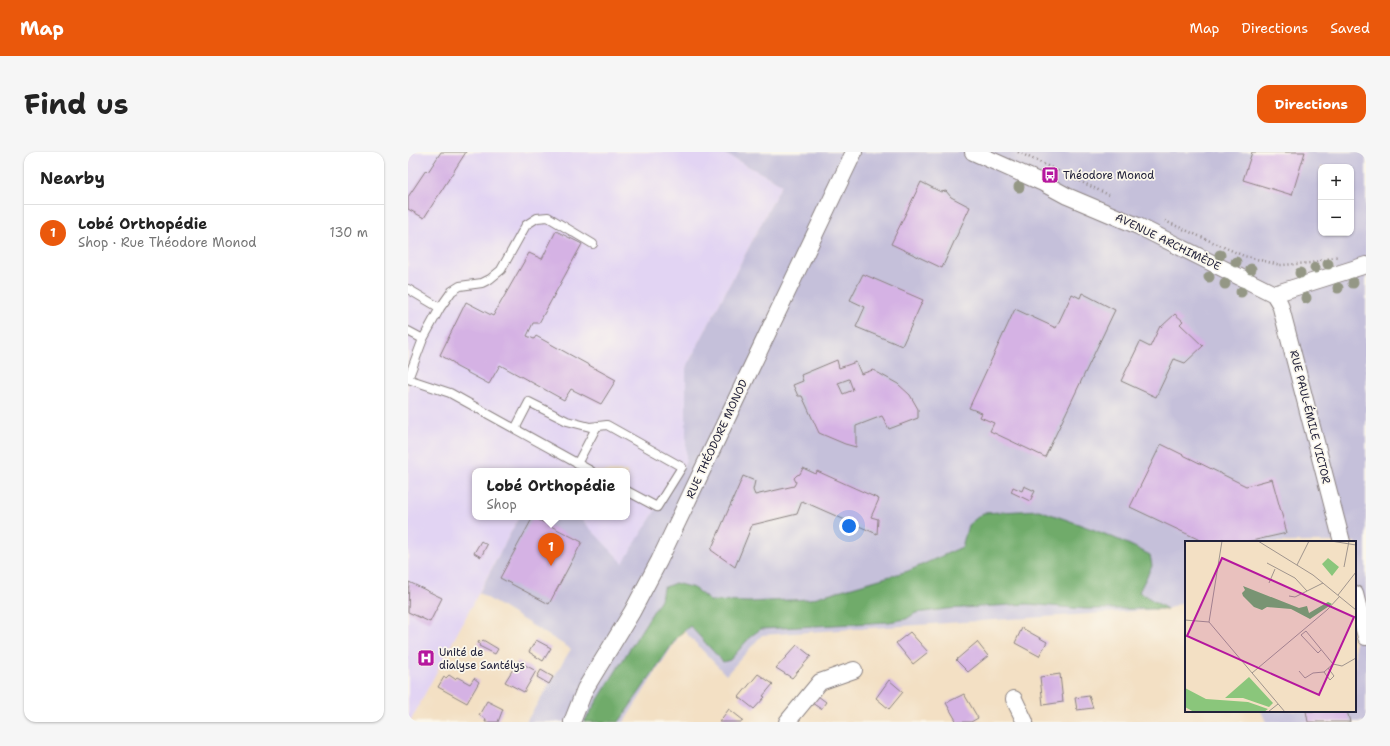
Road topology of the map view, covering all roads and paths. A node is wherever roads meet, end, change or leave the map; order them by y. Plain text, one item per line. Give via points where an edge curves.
1 (854, 152) edge
2 (973, 152) edge
3 (1018, 152) edge
4 (1111, 196) dead end
5 (1160, 218) dead end
6 (594, 244) dead end
7 (1341, 255) dead end
8 (1366, 264) edge
9 (408, 290) edge
10 (1274, 294) junction
11 (440, 308) junction
12 (408, 330) edge
13 (423, 339) junction
14 (408, 379) edge
15 (597, 426) junction
16 (515, 429) junction
17 (577, 464) junction
18 (584, 468) edge
19 (630, 493) edge
20 (1342, 541) edge
21 (1356, 598) edge
22 (1366, 638) edge
23 (854, 670) dead end
24 (1014, 699) dead end
25 (572, 722) edge
26 (787, 722) edge
27 (1024, 722) edge

1 - 25 street, RUE THÉODORE MONOD via 659,562 586,689
2 - 10 street, AVENUE ARCHIMÈDE via 1138,226
3 - 4 path
5 - 7 path via 1244,256 1280,265 1311,263
6 - 11 lane via 548,217 537,218 526,225 501,270 482,283 460,286 452,291
8 - 10 street
9 - 11 lane
10 - 20 street, RUE PAUL-ÉMILE VICTOR via 1280,304
11 - 13 lane
12 - 13 lane
13 - 14 lane
14 - 16 lane via 450,393
15 - 16 lane via 590,427 567,421 529,402
15 - 17 lane
15 - 19 lane via 608,425 682,467 657,507
16 - 17 lane
17 - 18 lane
21 - 22 street
23 - 26 street via 820,682
24 - 27 street

